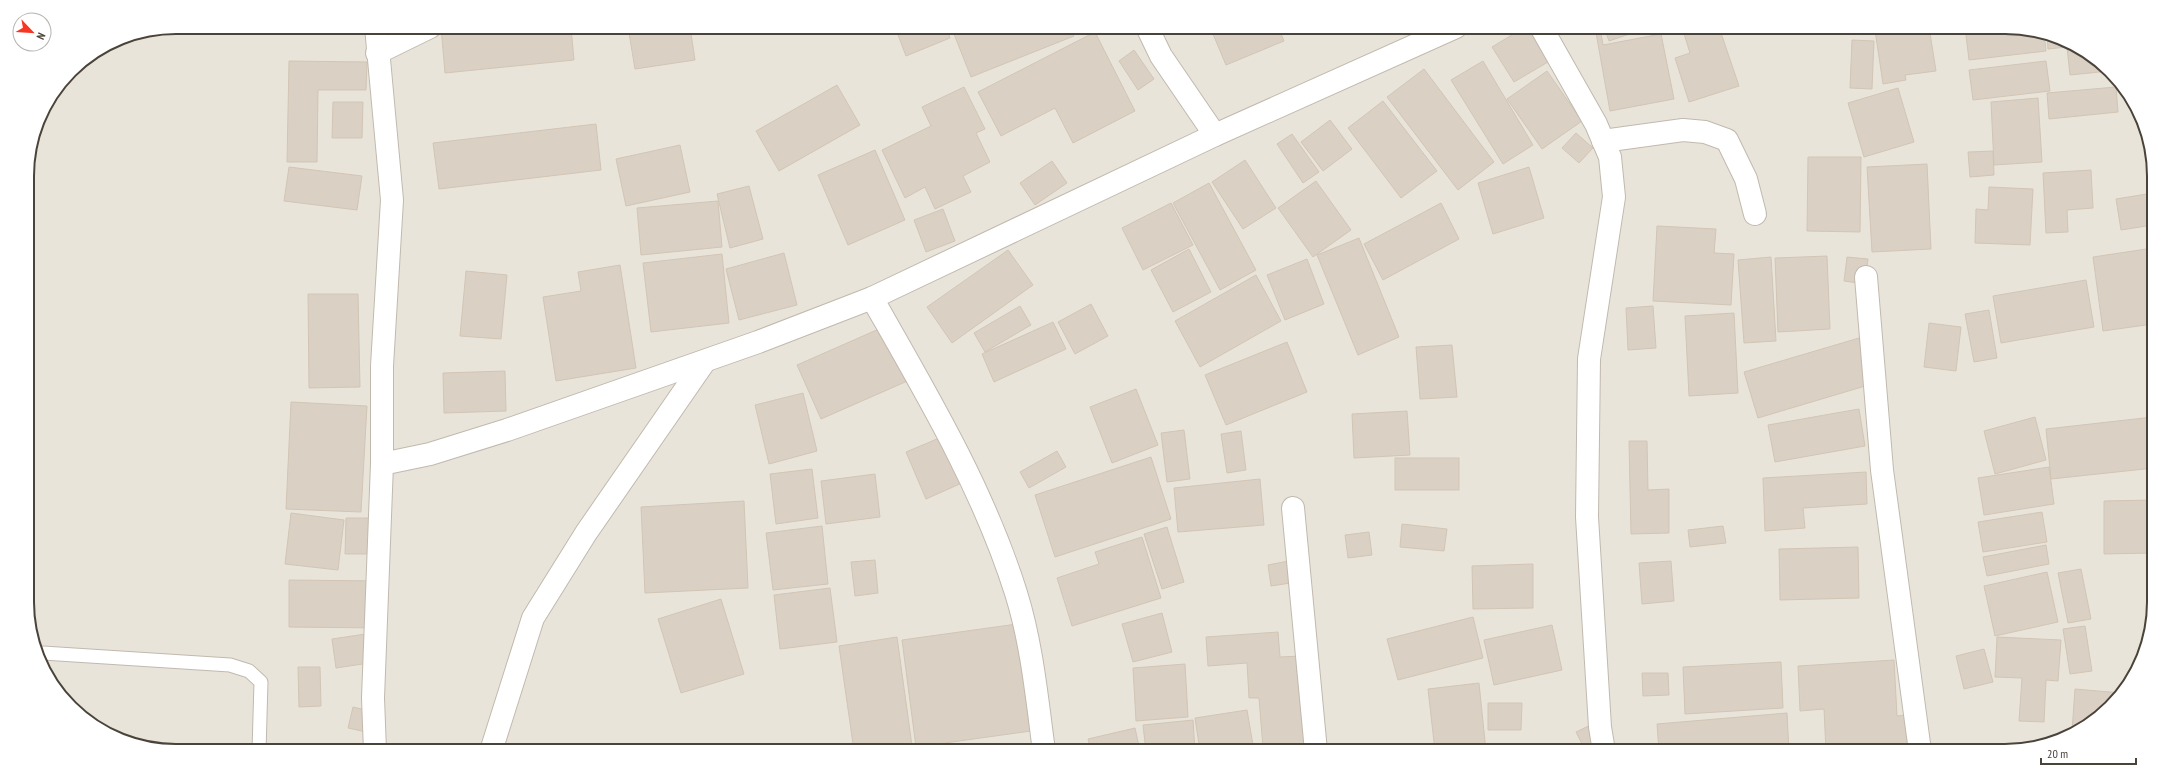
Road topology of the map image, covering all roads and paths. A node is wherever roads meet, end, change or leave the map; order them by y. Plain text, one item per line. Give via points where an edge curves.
1 (376, 34) edge
2 (416, 34) edge
3 (1150, 34) edge
4 (1440, 34) edge
5 (1544, 34) edge
6 (377, 53) junction
7 (1215, 135) junction
8 (1603, 141) junction
9 (1755, 214) dead end
10 (1866, 277) dead end
11 (872, 298) junction
12 (705, 361) junction
13 (382, 464) junction
14 (1293, 508) dead end
15 (43, 653) dead end
16 (259, 744) edge
17 (375, 744) edge
18 (494, 744) edge
19 (1043, 744) edge
20 (1315, 744) edge
21 (1603, 744) edge
22 (1919, 744) edge

1 - 6 street
2 - 6 street
3 - 7 street via 1161,56
4 - 7 street
5 - 8 street via 1596,124
6 - 13 street via 392,200 382,366
7 - 11 street
8 - 9 street via 1683,130 1705,132 1727,140 1746,179
8 - 21 street via 1610,157 1614,197 1589,359 1587,517
10 - 22 street via 1882,470
11 - 12 street
11 - 19 street via 943,423 982,502 1016,594 1034,674
12 - 13 street via 507,430 430,454
12 - 18 street via 586,533 533,618
13 - 17 street via 373,698
14 - 20 street
15 - 16 lane via 230,665 249,671 261,682

